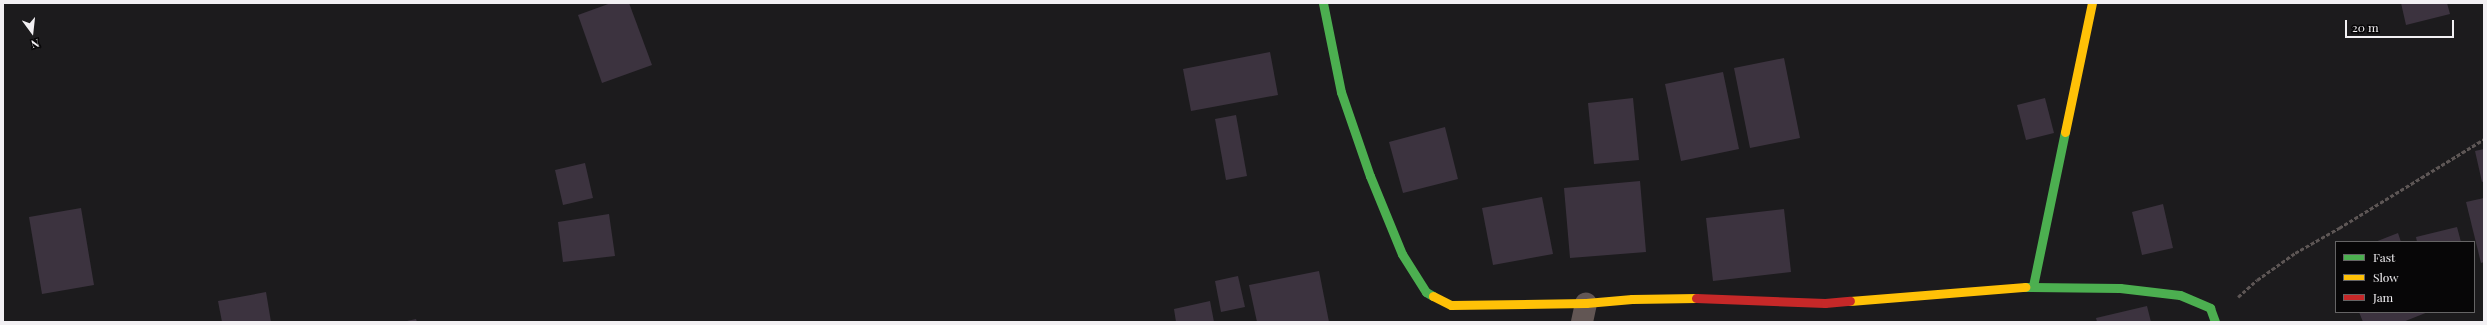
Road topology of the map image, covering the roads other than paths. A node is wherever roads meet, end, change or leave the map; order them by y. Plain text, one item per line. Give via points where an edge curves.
1 (1322, 3) edge
2 (2092, 3) edge
3 (2033, 286) junction
4 (1584, 312) edge
5 (2215, 320) edge

1 - 4 street via 1341,92 1368,169 1402,254 1426,292 1451,305
2 - 3 street
3 - 4 street via 1825,303 1708,298 1632,299
3 - 5 street via 2120,288 2180,295 2210,308

